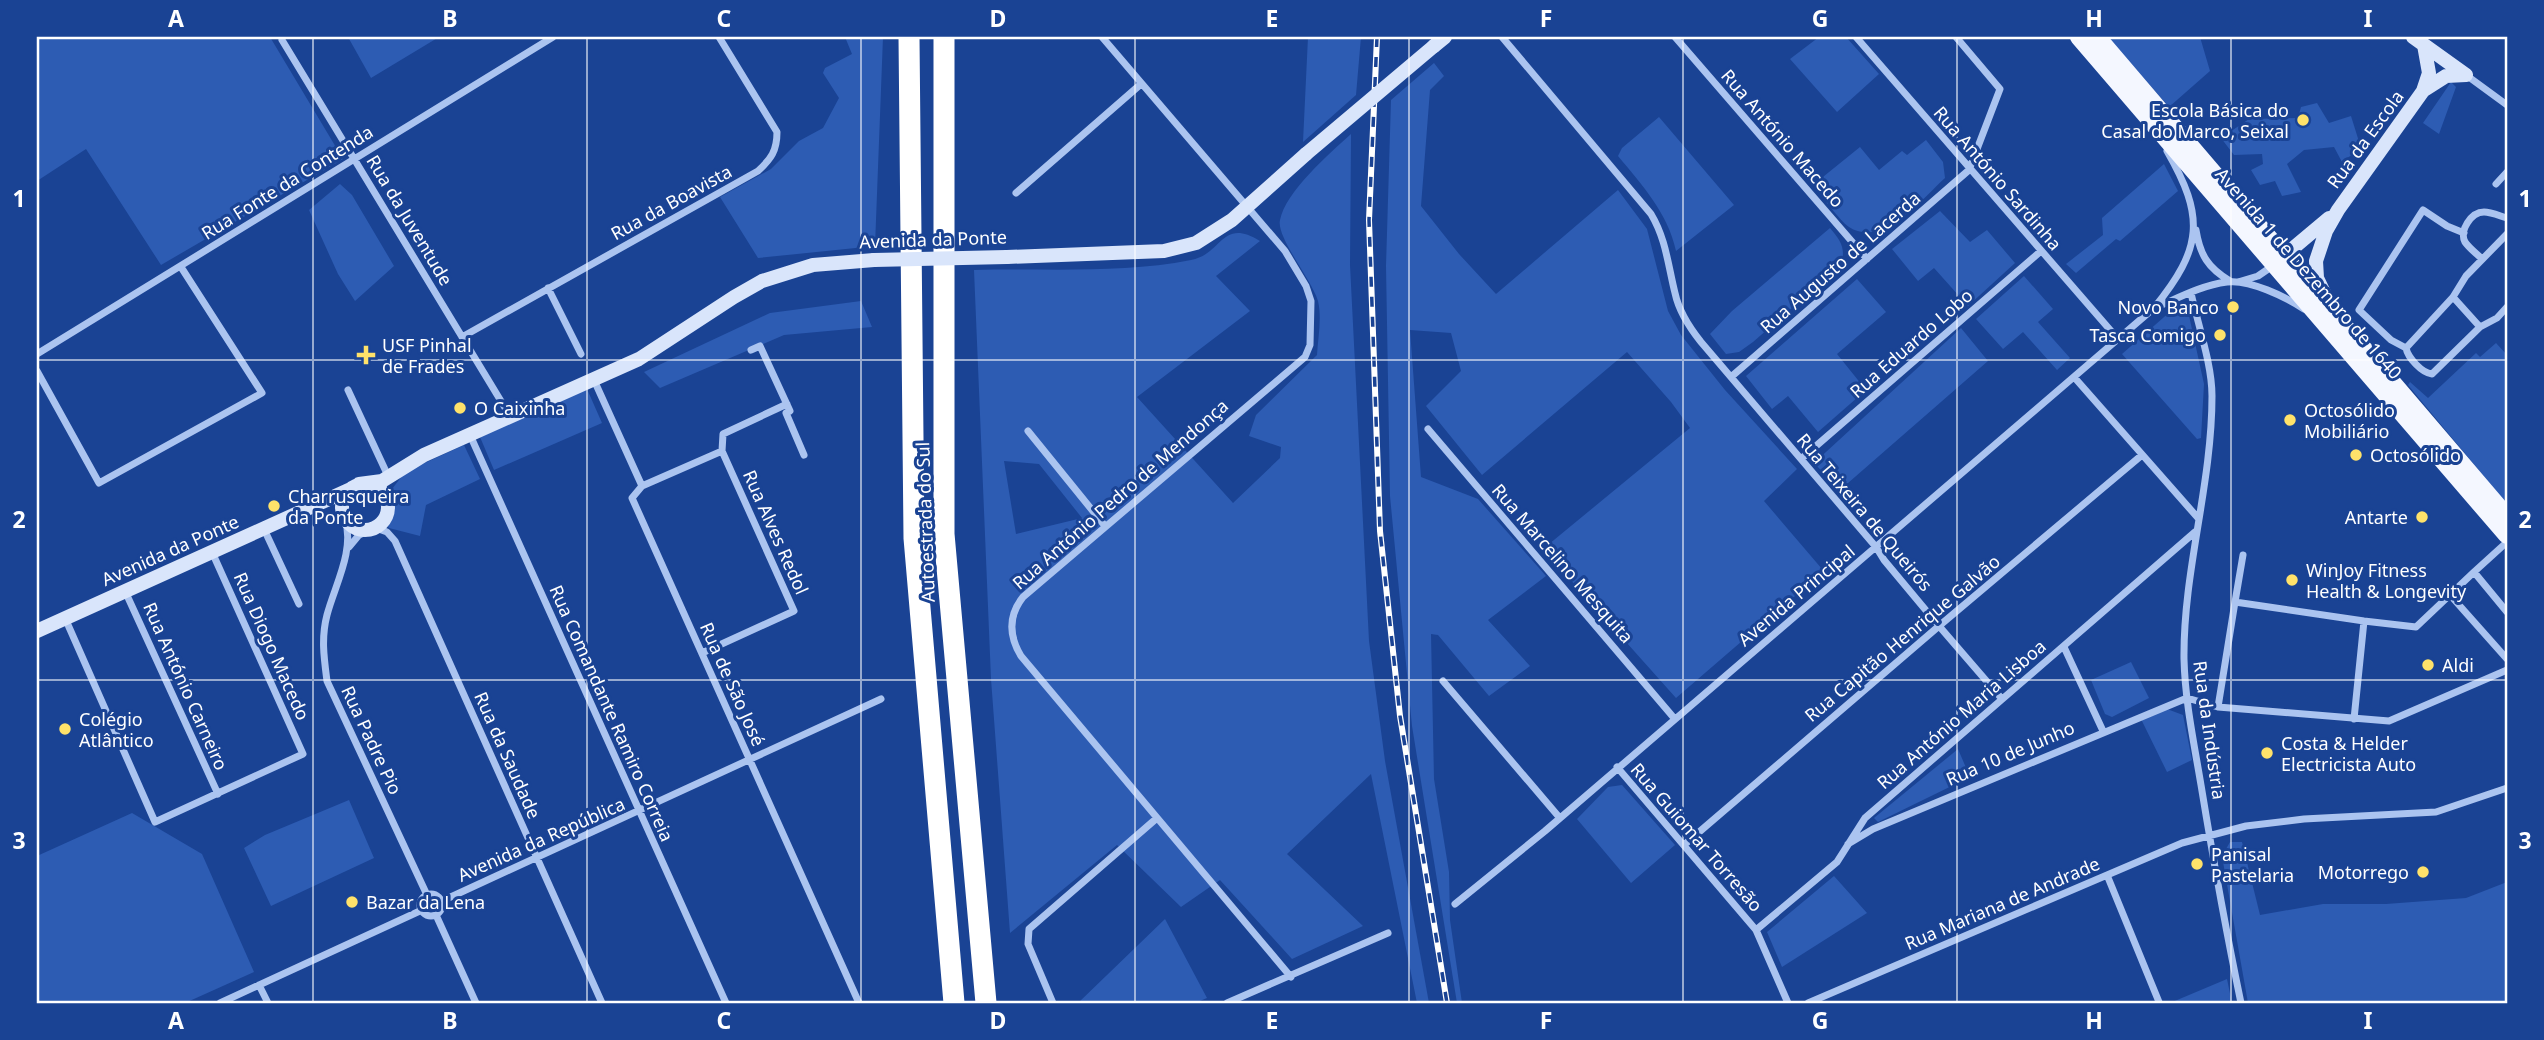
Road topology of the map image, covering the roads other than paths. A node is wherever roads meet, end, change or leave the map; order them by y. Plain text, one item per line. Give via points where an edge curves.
1 (553, 37) edge
2 (719, 37) edge
3 (909, 37) edge
4 (944, 37) edge
5 (1102, 37) edge
6 (1502, 37) edge
7 (1675, 37) edge
8 (1856, 37) edge
9 (1956, 37) edge
10 (2079, 37) edge
11 (2097, 37) edge
12 (282, 40) dead end
13 (1440, 41) edge
14 (2419, 41) edge
15 (2466, 75) junction
16 (1141, 84) junction
17 (2423, 91) junction
18 (2507, 105) edge
19 (2148, 117) junction
20 (354, 159) junction
21 (1969, 170) junction
22 (2507, 172) edge
23 (2496, 184) dead end
24 (1016, 193) dead end
25 (1247, 206) junction
26 (2338, 210) junction
27 (2507, 218) edge
28 (2195, 226) junction
29 (2464, 233) junction
30 (2507, 234) edge
31 (2041, 251) junction
32 (1867, 259) junction
33 (2482, 259) junction
34 (2280, 260) junction
35 (181, 267) junction
36 (2234, 282) junction
37 (548, 288) junction
38 (2191, 293) junction
39 (2453, 297) junction
40 (2507, 307) edge
41 (2154, 308) junction
42 (2330, 318) junction
43 (2480, 327) junction
44 (462, 337) junction
45 (2119, 339) junction
46 (2406, 348) junction
47 (751, 350) dead end
48 (37, 354) edge
49 (581, 354) dead end
50 (37, 371) edge
51 (1731, 377) junction
52 (2074, 377) junction
53 (594, 380) junction
54 (348, 390) dead end
55 (787, 404) junction
56 (511, 417) junction
57 (1428, 429) dead end
58 (1028, 431) dead end
59 (470, 435) junction
60 (722, 451) junction
61 (804, 455) dead end
62 (2142, 455) junction
63 (1801, 459) junction
64 (393, 476) junction
65 (642, 486) junction
66 (355, 487) junction
67 (318, 505) junction
68 (388, 509) junction
69 (344, 513) junction
70 (2507, 517) edge
71 (2198, 518) junction
72 (1105, 526) junction
73 (264, 529) junction
74 (372, 529) junction
75 (2196, 531) junction
76 (2507, 536) edge
77 (2507, 542) edge
78 (1876, 547) junction
79 (347, 550) junction
80 (212, 552) junction
81 (2243, 555) dead end
82 (2474, 572) junction
83 (125, 591) junction
84 (2451, 596) junction
85 (2235, 602) junction
86 (299, 604) dead end
87 (2507, 612) edge
88 (65, 618) junction
89 (2364, 621) junction
90 (1939, 626) junction
91 (37, 631) edge
92 (2064, 646) junction
93 (702, 653) junction
94 (2507, 659) edge
95 (2507, 670) edge
96 (1443, 681) dead end
97 (2187, 698) junction
98 (881, 699) dead end
99 (2002, 699) junction
100 (2218, 707) junction
101 (1674, 718) junction
102 (2354, 719) junction
103 (2103, 731) junction
104 (750, 760) junction
105 (1617, 767) junction
106 (2507, 788) edge
107 (218, 794) junction
108 (639, 812) junction
109 (1559, 817) junction
110 (1157, 818) junction
111 (2209, 836) junction
112 (1848, 844) junction
113 (1684, 845) junction
114 (538, 858) junction
115 (2107, 875) junction
116 (427, 895) junction
117 (442, 901) junction
118 (1455, 904) dead end
119 (422, 910) junction
120 (436, 915) junction
121 (1756, 929) junction
122 (1388, 933) dead end
123 (1291, 977) junction
124 (259, 985) junction
125 (2159, 1002) edge
126 (220, 1003) edge
127 (268, 1003) edge
128 (476, 1003) edge
129 (602, 1003) edge
130 (726, 1003) edge
131 (859, 1003) edge
132 (954, 1003) edge
133 (986, 1003) edge
134 (1053, 1003) edge
135 (1227, 1003) edge
136 (1788, 1003) edge
137 (1808, 1003) edge
138 (2241, 1003) edge

1 - 20 street, Rua Fonte da Contenda
2 - 37 street, Rua da Boavista via 777,132 771,160
3 - 132 highway, Autoestrada do Sul via 914,538
4 - 133 highway, Autoestrada do Sul via 944,534
5 - 16 street, Rua António Pedro de Mendonça
6 - 51 street, Rua Teixeira de Queirós via 1651,214 1665,244 1674,293 1685,320
7 - 32 street, Rua António Macedo
8 - 21 street, Rua António Sardinha
9 - 21 street via 2000,89
10 - 19 main road, Avenida 1 de Dezembro de 1640
11 - 34 main road, Avenida 1 de Dezembro de 1640
12 - 20 street, Rua da Juventude
13 - 25 street, Avenida da Ponte, bridge
14 - 15 street
14 - 17 street, Rua da Escola via 2429,74
15 - 17 street, Rua da Escola via 2446,76
15 - 18 street
16 - 24 street
16 - 25 street, Rua António Pedro de Mendonça
17 - 26 street, Rua da Escola
19 - 28 street, Avenida Principal via 2183,178
19 - 34 main road, Avenida 1 de Dezembro de 1640
20 - 35 street, Rua Fonte da Contenda
20 - 44 street, Rua da Juventude
21 - 31 street, Rua António Sardinha
21 - 32 street, Rua Augusto de Lacerda
22 - 23 street
25 - 53 street, Avenida da Ponte, bridge via 1206,239 1164,251 813,265 762,281 658,347
25 - 72 street, Rua António Pedro de Mendonça via 1286,251 1306,286 1311,301 1308,352
26 - 34 street, Rua da Escola
26 - 42 street, Rua da Escola via 2316,261
27 - 29 street via 2483,212 2468,222
28 - 36 street, Avenida Principal via 2202,257 2216,273
28 - 41 street, Avenida Principal via 2183,267
29 - 33 street via 2466,243
29 - 46 street via 2423,210 2359,310 2390,340
30 - 33 street
31 - 45 street, Rua António Sardinha
31 - 63 street, Rua Eduardo Lobo
32 - 51 street, Rua Augusto de Lacerda
33 - 39 street
34 - 36 street, Avenida Principal via 2258,276
34 - 42 main road, Avenida 1 de Dezembro de 1640
35 - 48 street, Rua Fonte da Contenda
35 - 50 street via 262,393 99,483
36 - 38 street, Avenida Principal
36 - 42 street, Avenida Principal
37 - 44 street, Rua da Boavista
37 - 49 street
38 - 41 street, Avenida Principal
38 - 71 street, Rua da Indústria via 2212,396
39 - 43 street
39 - 46 street
40 - 43 street
41 - 45 street, Avenida Principal
42 - 70 main road, Avenida 1 de Dezembro de 1640
42 - 76 main road, Avenida 1 de Dezembro de 1640
43 - 46 street via 2429,374
44 - 56 street, Rua da Juventude
45 - 52 street, Avenida Principal
47 - 55 street via 760,346
51 - 63 street, Rua Teixeira de Queirós
52 - 62 street
52 - 78 street, Avenida Principal
53 - 56 street, Avenida da Ponte
53 - 65 street, Rua de São José
54 - 64 street
55 - 60 street via 723,434
55 - 61 street via 790,411 786,413
56 - 59 street, Avenida da Ponte
57 - 101 street, Rua Marcelino Mesquita
58 - 72 street
59 - 64 street, Avenida da Ponte
59 - 108 street, Rua Comandante Ramiro Correia
60 - 65 street
60 - 93 street, Rua Alves Redol via 794,611
62 - 71 street
62 - 90 street, Rua Capitão Henrique Galvão
63 - 78 street, Rua Teixeira de Queirós
64 - 66 street, Avenida da Ponte
64 - 68 street
65 - 93 street, Rua de São José via 632,498
66 - 67 street, Avenida da Ponte
66 - 68 street via 368,484 379,489
66 - 69 street via 346,494
67 - 69 street
67 - 73 street, Avenida da Ponte
68 - 74 street
69 - 74 street via 354,527
69 - 79 street, Rua Padre Pio
71 - 75 street, Rua da Indústria
72 - 110 street, Rua António Pedro de Mendonça via 1023,597 1012,617 1012,638 1021,656
73 - 80 street, Avenida da Ponte
73 - 86 street
74 - 79 street via 353,540
74 - 114 street, Rua da Saudade via 387,532 395,541
75 - 92 street, Rua António Maria Lisboa
75 - 97 street, Rua da Indústria via 2184,617
77 - 82 street
78 - 90 street, Rua Teixeira de Queirós
78 - 101 street, Avenida Principal
79 - 116 street, Rua Padre Pio via 325,626 327,681
80 - 83 street, Avenida da Ponte
80 - 107 street, Rua Diogo Macedo via 303,754
81 - 85 street
82 - 84 street
82 - 87 street
83 - 88 street, Avenida da Ponte
83 - 107 street, Rua António Carneiro
84 - 89 street via 2416,627
84 - 94 street
85 - 89 street
85 - 100 street
88 - 91 street, Avenida da Ponte
88 - 107 street via 155,822
89 - 102 street
90 - 99 street, Rua Teixeira de Queirós
90 - 113 street, Rua Capitão Henrique Galvão
92 - 99 street, Rua António Maria Lisboa
92 - 103 street
93 - 104 street, Rua de São José
95 - 102 street via 2389,721
96 - 109 street
97 - 100 street
97 - 103 street, Rua 10 de Junho
97 - 111 street, Rua da Indústria
98 - 104 street, Avenida da República
99 - 112 street, Rua António Maria Lisboa via 1865,818
100 - 102 street
101 - 105 street, Avenida Principal
103 - 112 street, Rua 10 de Junho via 1873,829
104 - 108 street, Avenida da República
104 - 131 street, Rua de São José
105 - 109 street, Avenida Principal
105 - 113 street, Rua Guiomar Torresão
106 - 111 street, Rua Mariana de Andrade via 2436,812 2304,819
108 - 114 street, Avenida da República
108 - 130 street, Rua Comandante Ramiro Correia
109 - 118 street, Avenida Principal
110 - 123 street, Rua António Pedro de Mendonça
110 - 134 street via 1029,929 1028,944
111 - 115 street, Rua Mariana de Andrade via 2182,842
111 - 138 street, Rua da Indústria
112 - 121 street, Rua António Maria Lisboa via 1837,862
113 - 121 street, Rua Guiomar Torresão
114 - 117 street, Avenida da República
114 - 129 street, Rua da Saudade
115 - 125 street
115 - 137 street, Rua Mariana de Andrade
116 - 117 street
116 - 119 street
117 - 120 street
119 - 120 street
119 - 124 street
120 - 128 street
121 - 136 street, Rua Guiomar Torresão
122 - 123 street
123 - 135 street
124 - 126 street
124 - 127 street

